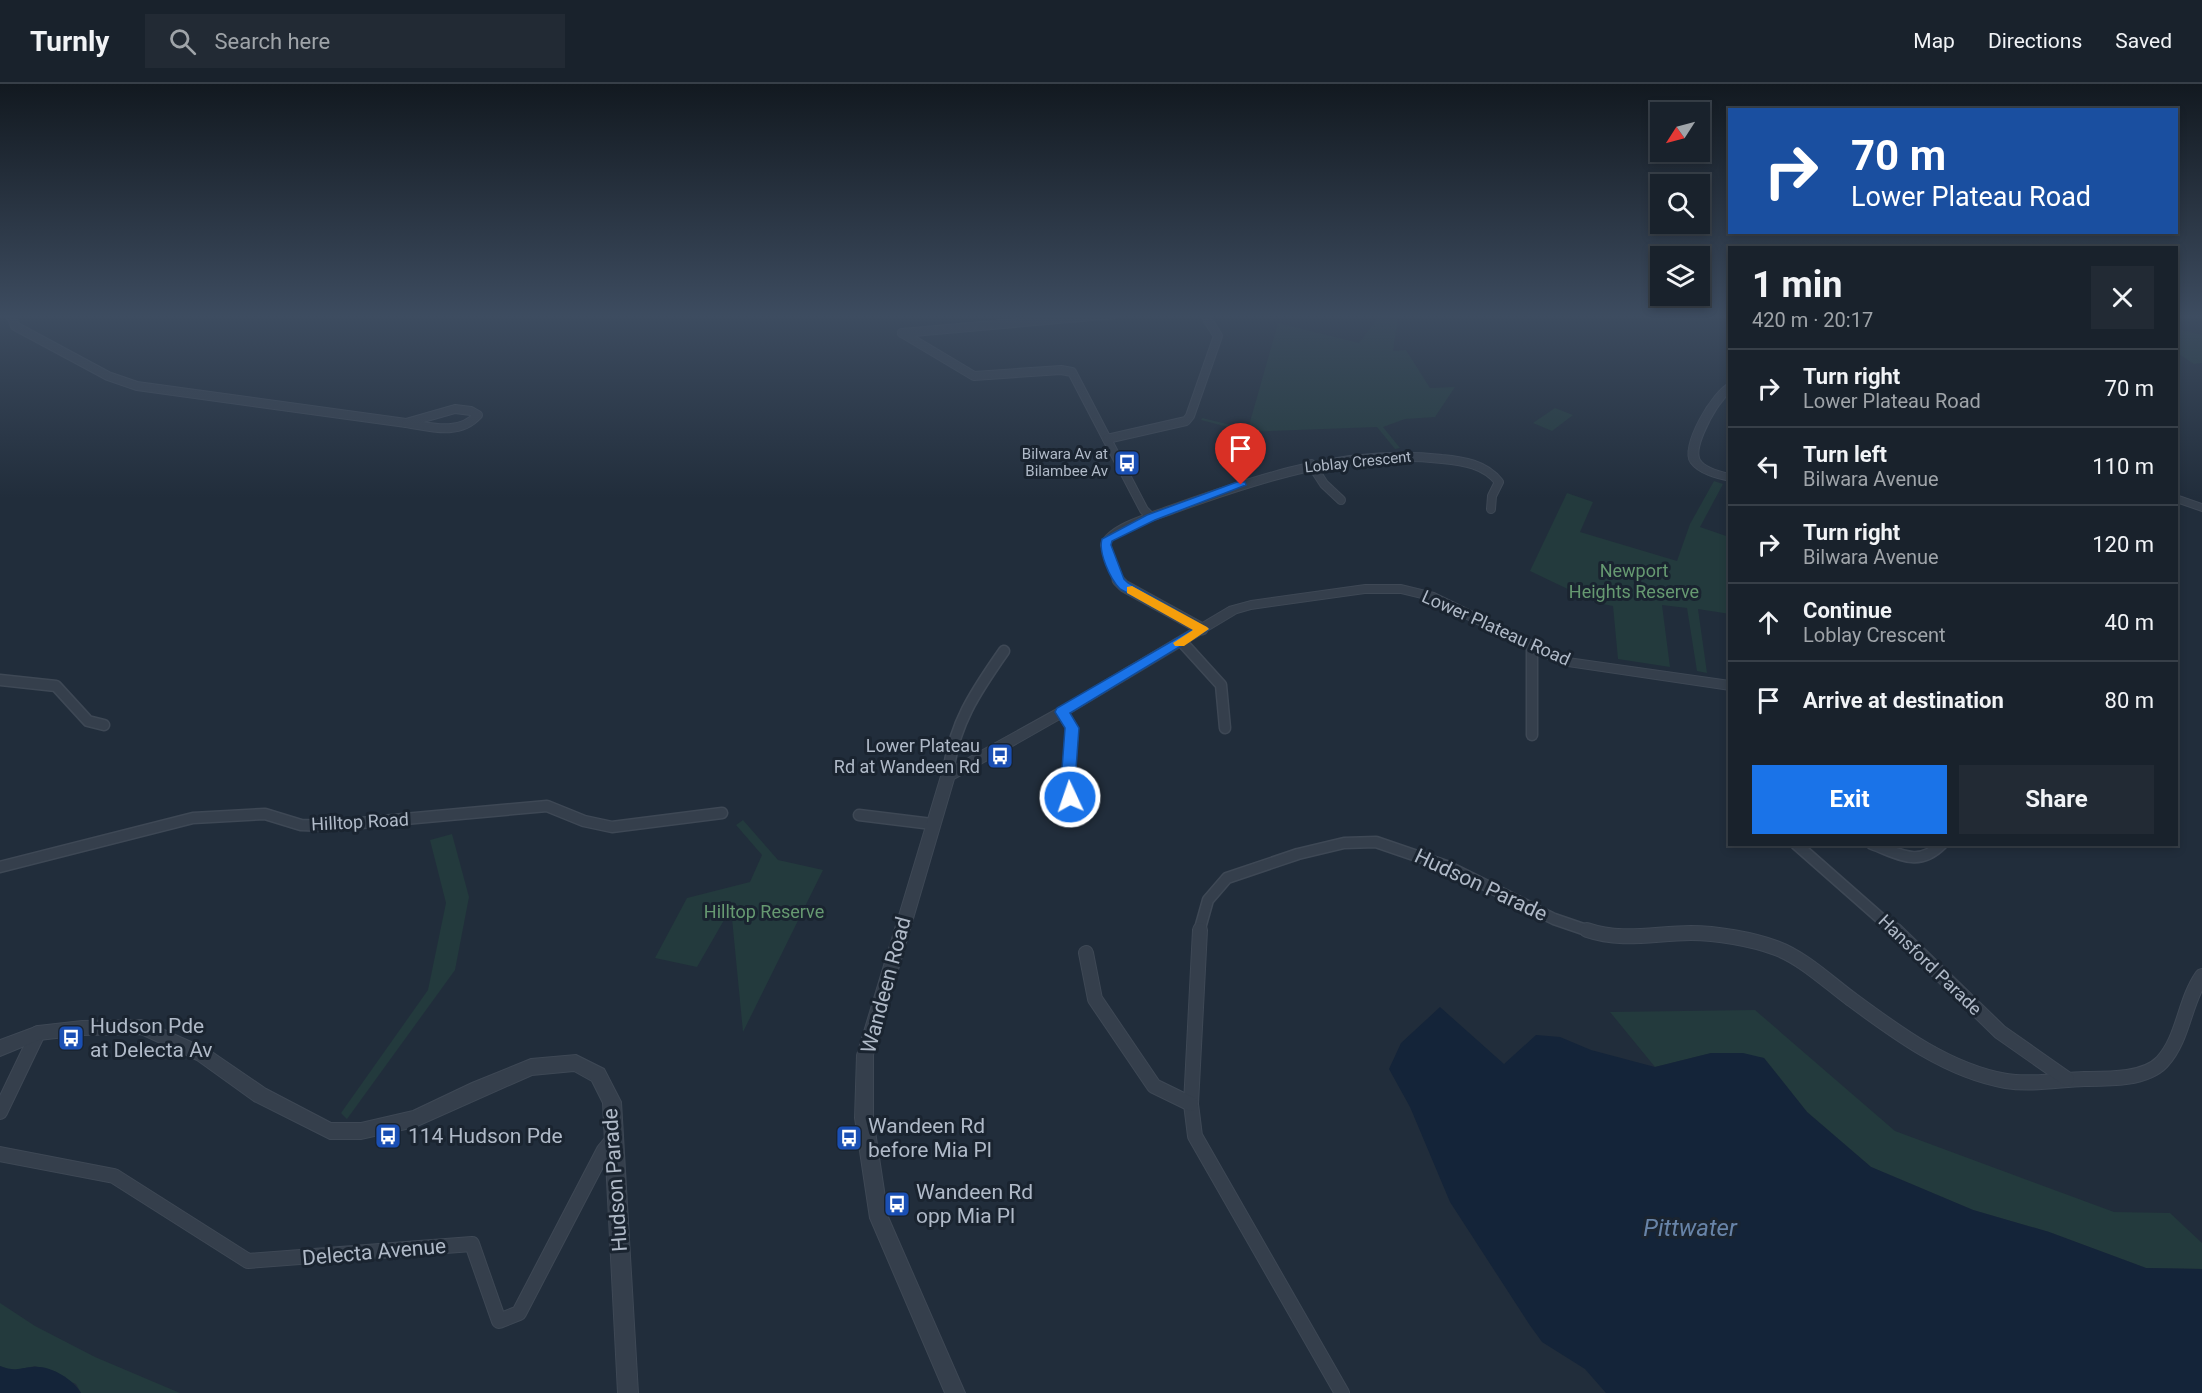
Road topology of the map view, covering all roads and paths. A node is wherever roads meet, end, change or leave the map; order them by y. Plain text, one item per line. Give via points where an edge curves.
1 (106, 375) edge
2 (972, 375) edge
3 (987, 375) edge
4 (1074, 375) edge
5 (1204, 375) edge
6 (1728, 388) edge
7 (406, 423) junction
8 (1107, 439) junction
9 (1311, 464) junction
10 (1728, 477) edge
11 (2178, 499) edge
12 (1341, 500) dead end
13 (2202, 508) edge
14 (1491, 509) dead end
15 (1151, 517) junction
16 (1202, 629) junction
17 (1182, 642) junction
18 (1532, 648) junction
19 (1004, 651) dead end
20 (0, 680) edge
21 (1728, 686) edge
22 (1062, 712) junction
23 (104, 725) dead end
24 (1225, 728) dead end
25 (1532, 735) dead end
26 (948, 776) junction
27 (1070, 797) dead end
28 (722, 813) dead end
29 (859, 815) dead end
30 (932, 824) junction
31 (1798, 846) edge
32 (1877, 846) edge
33 (1940, 846) edge
34 (0, 867) edge
35 (1086, 953) dead end
36 (2202, 976) edge
37 (38, 1033) junction
38 (0, 1048) edge
39 (2067, 1079) junction
40 (1191, 1104) junction
41 (0, 1112) edge
42 (615, 1138) junction
43 (0, 1154) edge
44 (628, 1393) edge
45 (955, 1393) edge
46 (1342, 1393) edge

1 - 7 street via 137,386
2 - 3 street
4 - 8 street
5 - 8 street via 1190,416 1178,424
6 - 10 street via 1721,393 1692,453 1700,465
7 - 7 street via 457,410 471,410 478,415 470,424 451,429
8 - 15 street
9 - 12 street
9 - 14 street, Loblay Crescent via 1402,454 1462,462 1485,468 1499,482
9 - 15 street, Loblay Crescent
11 - 13 street
15 - 16 street, Loblay Crescent via 1107,539 1119,581
16 - 17 street, Lower Plateau Road
16 - 18 street, Lower Plateau Road via 1233,610 1251,605 1365,589 1401,589 1430,596
17 - 22 street, Lower Plateau Road
17 - 24 street via 1221,685
18 - 21 street, Lower Plateau Road via 1564,662
18 - 25 street
19 - 26 street, Wandeen Road via 964,713 954,738
20 - 23 street via 56,686 88,721
22 - 26 street, Lower Plateau Road
22 - 27 street via 1072,728
26 - 30 street, Wandeen Road
28 - 34 street, Hilltop Road via 612,827 547,806 328,826 301,825 265,814 194,818
29 - 30 street
30 - 45 street, Wandeen Road via 865,1055 864,1118 879,1218
31 - 39 street, Hansford Parade via 1913,946 2000,1032
32 - 33 street via 1910,858 1930,856
35 - 40 street via 1095,999 1155,1086
36 - 39 street, Hudson Parade via 2193,989 2172,1047 2161,1063 2143,1073
37 - 38 street, Hudson Parade
37 - 41 street
37 - 42 street, Hudson Parade via 142,1027 203,1055 260,1095 330,1131 361,1131 414,1119 531,1067 576,1063 598,1075 612,1102
39 - 40 street, Hudson Parade via 2008,1081 1933,1054 1776,948 1714,934 1632,938 1593,932 1554,919 1449,867 1376,842 1344,843 1256,866 1226,878 1208,900 1198,936
40 - 46 street, Hudson Parade via 1195,1136
42 - 43 street, Delecta Avenue via 604,1150 519,1313 499,1321 472,1244 248,1261 114,1176
42 - 44 street, Hudson Parade

